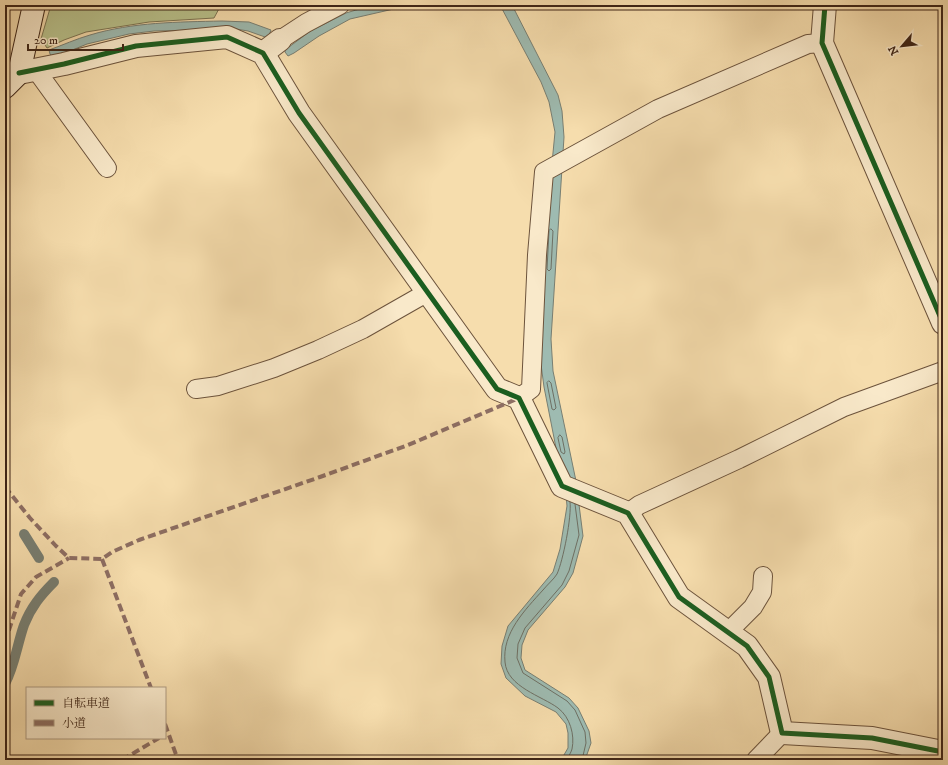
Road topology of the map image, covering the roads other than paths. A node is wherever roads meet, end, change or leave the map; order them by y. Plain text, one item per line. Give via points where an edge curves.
1 (34, 5) edge
2 (340, 5) edge
3 (825, 5) edge
4 (822, 42) junction
5 (270, 48) junction
6 (16, 74) edge
7 (107, 168) dead end
8 (428, 292) junction
9 (943, 323) edge
10 (943, 371) edge
11 (196, 389) dead end
12 (519, 398) junction
13 (628, 514) junction
14 (763, 576) dead end
15 (728, 632) junction
16 (782, 733) junction
17 (938, 752) edge
18 (756, 760) edge

1 - 6 street
2 - 5 lane via 306,23
3 - 4 street
4 - 9 street
4 - 12 lane via 808,44 658,109 544,172 531,389
5 - 6 street via 227,37 136,46
5 - 8 street via 299,113
6 - 7 lane
8 - 11 lane via 363,329 318,350 274,368 218,386
8 - 12 street via 497,389
10 - 13 lane via 844,407 639,505
12 - 13 street via 572,489
13 - 15 street via 679,597
14 - 15 lane via 762,592 753,607
15 - 16 street via 747,646 769,677
16 - 17 street via 872,738
16 - 18 lane

